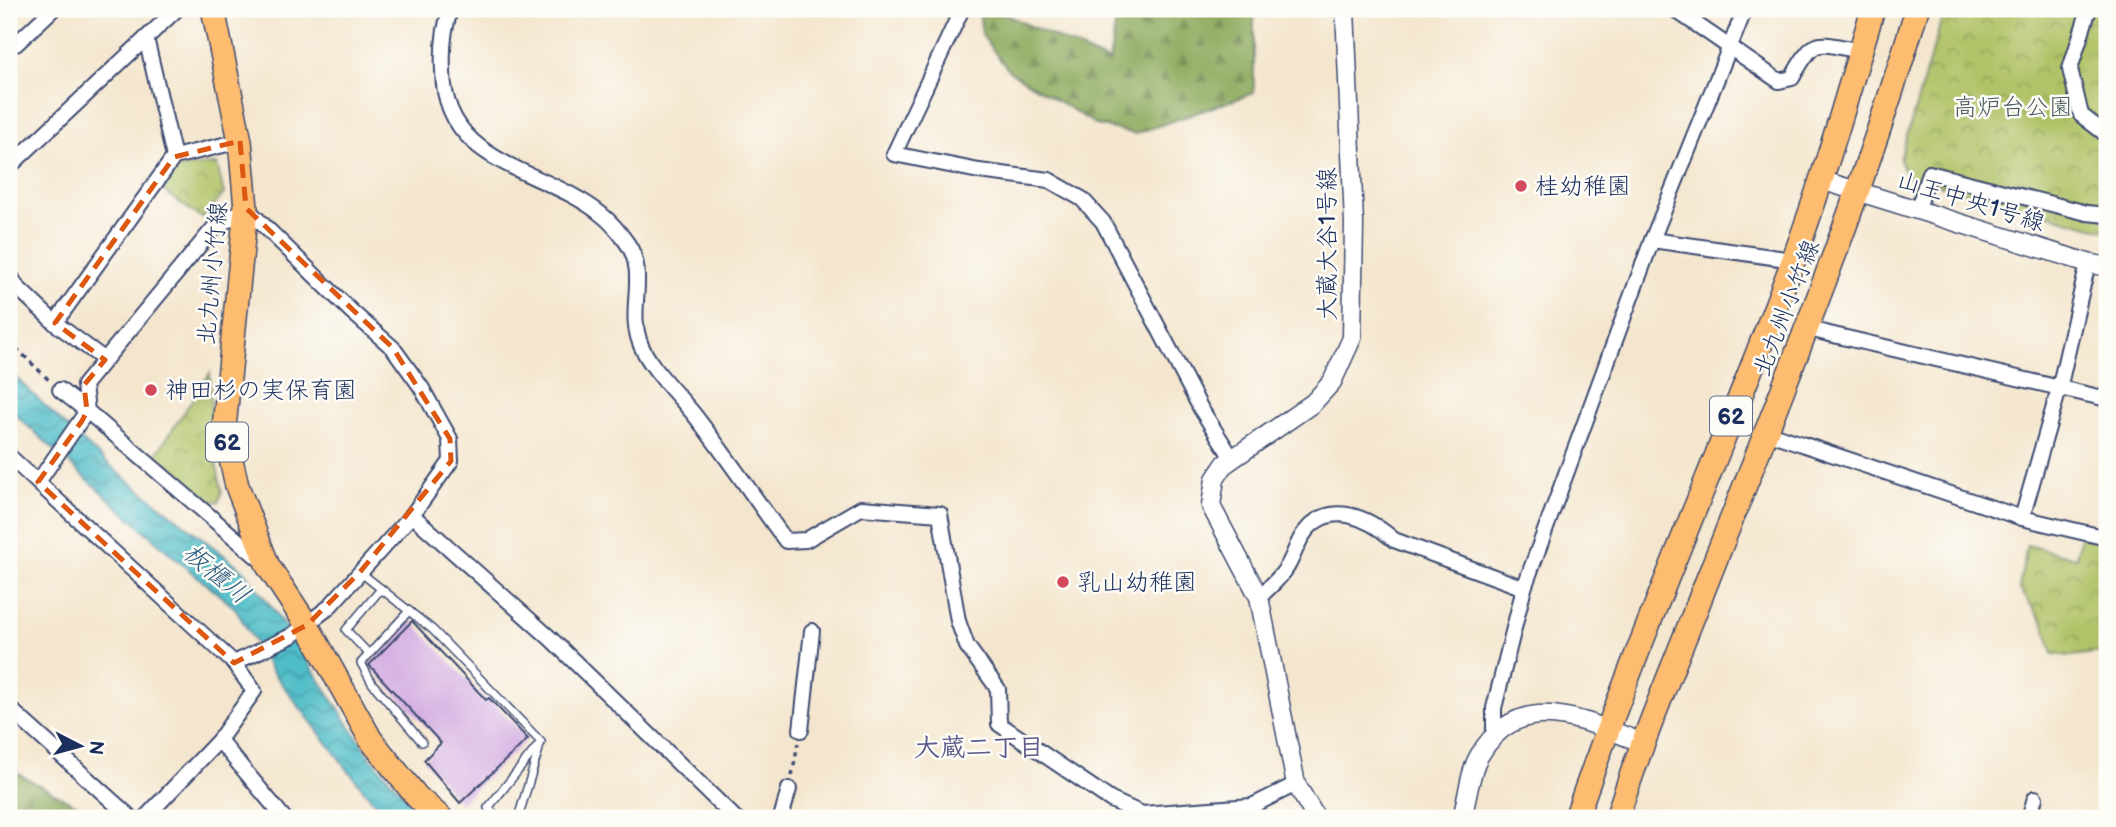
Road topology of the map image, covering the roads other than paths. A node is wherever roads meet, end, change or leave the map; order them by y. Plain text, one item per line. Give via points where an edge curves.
1 (53, 9) edge
2 (177, 9) edge
3 (213, 9) edge
4 (451, 9) edge
5 (962, 9) edge
6 (1345, 9) edge
7 (1674, 9) edge
8 (1745, 9) edge
9 (1873, 9) edge
10 (1917, 9) edge
11 (2089, 9) edge
12 (146, 38) junction
13 (16, 44) dead end
14 (1730, 48) junction
15 (1861, 51) junction
16 (2107, 135) edge
17 (240, 141) junction
18 (174, 157) junction
19 (9, 167) edge
20 (1821, 180) junction
21 (1857, 191) junction
22 (246, 208) junction
23 (1918, 209) junction
24 (2107, 215) edge
25 (1652, 240) junction
26 (1793, 260) junction
27 (2088, 263) junction
28 (2107, 267) edge
29 (9, 273) edge
30 (55, 323) junction
31 (1808, 329) junction
32 (106, 359) junction
33 (2059, 389) junction
34 (60, 390) road end
35 (2107, 399) edge
36 (85, 416) junction
37 (1766, 432) junction
38 (9, 456) edge
39 (1232, 458) junction
40 (38, 482) junction
41 (412, 514) junction
42 (2022, 518) junction
43 (2107, 538) edge
44 (268, 566) junction
45 (360, 572) junction
46 (1524, 588) junction
47 (381, 589) junction
48 (1259, 597) junction
49 (409, 611) junction
50 (299, 631) junction
51 (812, 631) dead end
52 (369, 654) junction
53 (234, 663) junction
54 (9, 708) edge
55 (801, 730) road end
56 (1606, 730) junction
57 (1494, 735) junction
58 (219, 740) junction
59 (422, 742) dead end
60 (541, 743) junction
61 (1643, 743) junction
62 (1296, 783) junction
63 (789, 789) road end
64 (2035, 798) dead end
65 (131, 818) edge
66 (145, 818) edge
67 (284, 818) edge
68 (440, 818) edge
69 (498, 818) edge
70 (518, 818) edge
71 (734, 818) edge
72 (781, 818) edge
73 (1316, 818) edge
74 (1462, 818) edge
75 (1576, 818) edge
76 (1617, 818) edge
77 (2029, 818) edge

1 - 13 street
2 - 12 street
3 - 17 main road, 北九州小竹線 / 62
4 - 62 street via 442,50 443,77 456,125 488,153 603,215 628,244 639,268 639,341 786,541 806,540 861,508 940,514 958,621 967,646 998,689 999,724 1111,800 1142,814 1252,806
5 - 39 street via 894,154 1049,180 1082,199 1103,222 1201,409
6 - 39 street, 大蔵大谷1号線 via 1354,224 1352,338 1332,382 1313,403
7 - 14 street
8 - 14 street
9 - 15 main road, 北九州小竹線 / 62
10 - 21 main road, 北九州小竹線 / 62
11 - 16 street via 2070,69 2081,115
12 - 18 street
12 - 19 street
14 - 15 street via 1779,81 1792,78 1808,50 1820,44
14 - 25 street
15 - 20 main road, 北九州小竹線 / 62
17 - 18 street
17 - 22 main road, 北九州小竹線 / 62
18 - 30 street
20 - 21 street, 山王中央1号線
20 - 26 main road, 北九州小竹線 / 62
21 - 23 street, 山王中央1号線
21 - 31 main road, 北九州小竹線 / 62
22 - 32 street via 213,229
22 - 41 street via 393,348 450,439 451,461
22 - 44 main road, 北九州小竹線 / 62 via 224,428 237,486
23 - 24 street via 1929,173
23 - 27 street, 山王中央1号線
25 - 26 street
25 - 46 street
26 - 56 main road, 北九州小竹線 / 62
27 - 28 street, 山王中央1号線
27 - 33 street
29 - 30 street via 16,286
30 - 32 street
31 - 33 street
31 - 37 main road, 北九州小竹線 / 62
32 - 36 street via 84,385
33 - 35 street
33 - 42 street
34 - 36 street
36 - 40 street
36 - 44 street
37 - 42 street
37 - 61 main road, 北九州小竹線 / 62
38 - 40 street
39 - 48 street, 大蔵大谷1号線 via 1214,479 1212,506
40 - 53 street
41 - 45 street
41 - 71 street via 550,638
42 - 43 street
44 - 50 main road, 北九州小竹線 / 62
45 - 47 lane
45 - 50 street via 328,608
46 - 48 street via 1394,540 1356,516 1335,513 1315,520 1285,570
46 - 57 street via 1494,708
47 - 49 lane
47 - 52 lane via 346,630
48 - 62 street, 大蔵大谷1号線
49 - 52 lane
49 - 60 lane via 433,630
50 - 53 street
50 - 68 main road, 北九州小竹線 / 62 via 371,740
51 - 55 street
52 - 59 lane via 361,663 372,682
53 - 58 street via 254,691
54 - 65 street
56 - 57 street via 1571,716 1540,713
56 - 61 street
56 - 75 main road, 北九州小竹線 / 62
57 - 74 street via 1478,758
58 - 66 street
58 - 67 street
60 - 69 lane via 488,808
60 - 70 lane
61 - 76 main road, 北九州小竹線 / 62
62 - 73 street, 大蔵大谷1号線
63 - 72 street
64 - 77 street

